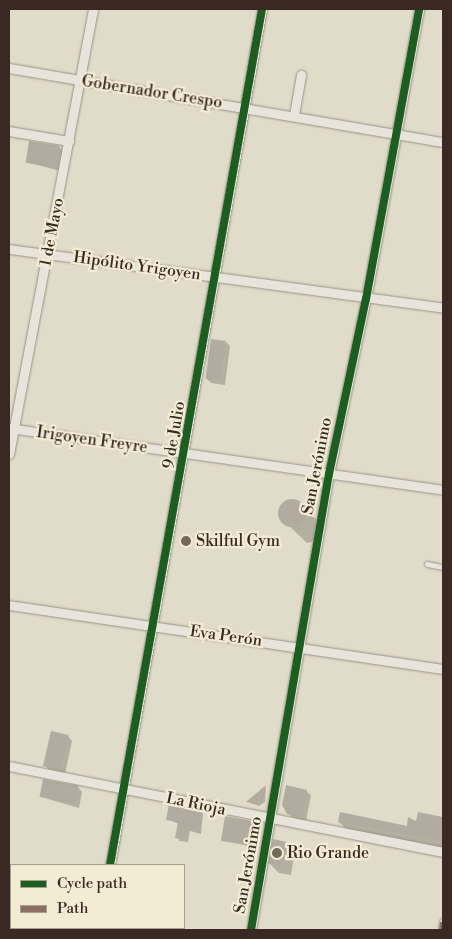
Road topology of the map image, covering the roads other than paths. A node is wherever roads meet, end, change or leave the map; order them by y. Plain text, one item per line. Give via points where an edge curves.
1 (93, 9) edge
2 (262, 9) edge
3 (419, 9) edge
4 (9, 68) edge
5 (301, 75) dead end
6 (80, 80) junction
7 (244, 106) junction
8 (294, 115) junction
9 (9, 131) edge
10 (395, 134) junction
11 (69, 141) junction
12 (443, 142) edge
13 (9, 249) edge
14 (48, 254) junction
15 (216, 276) junction
16 (366, 299) junction
17 (443, 308) edge
18 (11, 429) edge
19 (185, 453) junction
20 (9, 454) edge
21 (329, 474) junction
22 (443, 490) edge
23 (427, 564) dead end
24 (443, 567) edge
25 (9, 605) edge
26 (155, 625) junction
27 (299, 646) junction
28 (443, 669) edge
29 (9, 766) edge
30 (124, 789) junction
31 (270, 819) junction
32 (443, 852) edge
33 (110, 864) edge
34 (443, 922) edge
35 (251, 930) edge
36 (442, 930) edge

1 - 6 street, 1 de Mayo
2 - 7 street, 9 de Julio
3 - 10 street, San Jerónimo
4 - 6 street, Gobernador Crespo
5 - 8 street
6 - 7 street, Gobernador Crespo
6 - 11 street, 1 de Mayo
7 - 8 street, Gobernador Crespo
7 - 15 street, 9 de Julio
8 - 10 street, Gobernador Crespo
9 - 11 street
10 - 12 street, Gobernador Crespo
10 - 16 street, San Jerónimo
11 - 14 street, 1 de Mayo
13 - 14 street, Hipólito Yrigoyen
14 - 15 street, Hipólito Yrigoyen
14 - 18 street, 1 de Mayo
15 - 16 street, Hipólito Yrigoyen
15 - 19 street, 9 de Julio
16 - 17 street, Hipólito Yrigoyen
16 - 21 street, San Jerónimo
18 - 19 street, Irigoyen Freyre
18 - 20 street, 1 de Mayo
19 - 21 street, Irigoyen Freyre
19 - 26 street, 9 de Julio
21 - 22 street, Irigoyen Freyre
21 - 27 street, San Jerónimo
23 - 24 lane
25 - 26 street, Eva Perón
26 - 27 street, Eva Perón
26 - 30 street, 9 de Julio
27 - 28 street, Eva Perón
27 - 31 street, San Jerónimo
29 - 30 street, La Rioja
30 - 31 street, La Rioja
30 - 33 street, 9 de Julio
31 - 32 street, La Rioja
31 - 35 street, San Jerónimo
34 - 36 street

